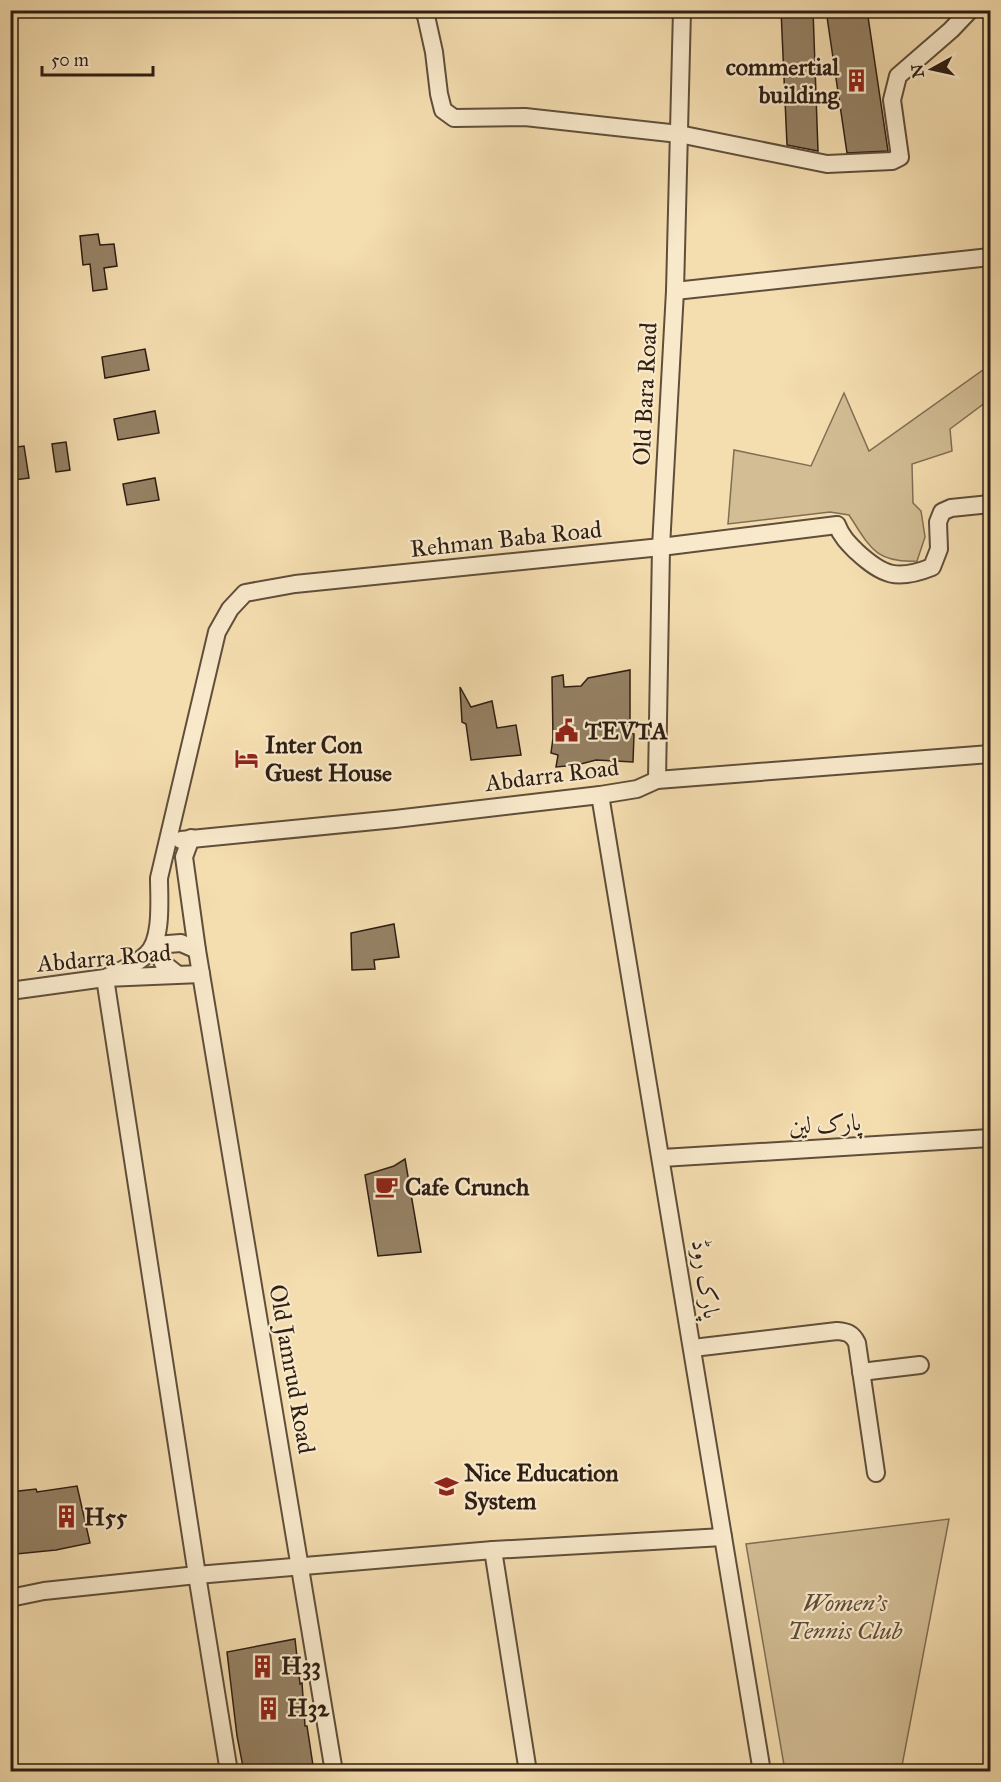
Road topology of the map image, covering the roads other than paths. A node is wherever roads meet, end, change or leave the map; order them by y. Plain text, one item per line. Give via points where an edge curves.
1 (422, 10) edge
2 (682, 10) edge
3 (970, 10) edge
4 (679, 134) junction
5 (990, 257) edge
6 (675, 291) junction
7 (990, 504) edge
8 (661, 547) junction
9 (990, 754) edge
10 (657, 780) junction
11 (600, 795) junction
12 (191, 838) junction
13 (168, 844) junction
14 (154, 945) junction
15 (197, 950) junction
16 (177, 974) junction
17 (201, 974) junction
18 (105, 978) junction
19 (10, 991) edge
20 (990, 1138) edge
21 (662, 1158) junction
22 (693, 1348) junction
23 (920, 1365) dead end
24 (861, 1372) junction
25 (876, 1473) dead end
26 (723, 1537) junction
27 (493, 1550) junction
28 (301, 1567) junction
29 (197, 1575) junction
30 (10, 1598) edge
31 (229, 1772) edge
32 (334, 1772) edge
33 (528, 1772) edge
34 (762, 1772) edge

1 - 4 street via 434,52 443,110 454,118 525,117
2 - 4 street, Old Bara Road
3 - 4 street via 898,76 892,100 900,157 892,161 827,164
4 - 6 street, Old Bara Road
5 - 6 street
6 - 8 street, Old Bara Road
7 - 8 street, Rehman Baba Road via 942,512 938,522 939,549 932,567 903,575 876,569 846,541 837,525
8 - 10 street, Old Bara Road
8 - 13 street, Rehman Baba Road via 295,584 245,593 217,632
9 - 10 street, Abdarra Road
10 - 11 street, Abdarra Road via 637,789
11 - 12 street, Abdarra Road
11 - 21 street, پارک روڈ
12 - 13 street
12 - 15 street, Old Jamrud Road via 184,857
13 - 14 street, Rehman Baba Road via 159,878
14 - 15 street via 181,943
14 - 16 street via 163,963
14 - 18 street via 147,955
15 - 17 street, Old Jamrud Road
16 - 17 street, Abdarra Road
16 - 18 street, Abdarra Road
17 - 28 street, Old Jamrud Road
18 - 19 street, Abdarra Road
18 - 29 street
20 - 21 street, پارک لین
21 - 22 street, پارک روڈ
22 - 24 street via 847,1332 857,1343
22 - 26 street, پارک روڈ
23 - 24 street
24 - 25 street
26 - 27 street
26 - 34 street, پارک روڈ
27 - 28 street
27 - 33 street
28 - 29 street
28 - 32 street, Old Jamrud Road
29 - 30 street
29 - 31 street

